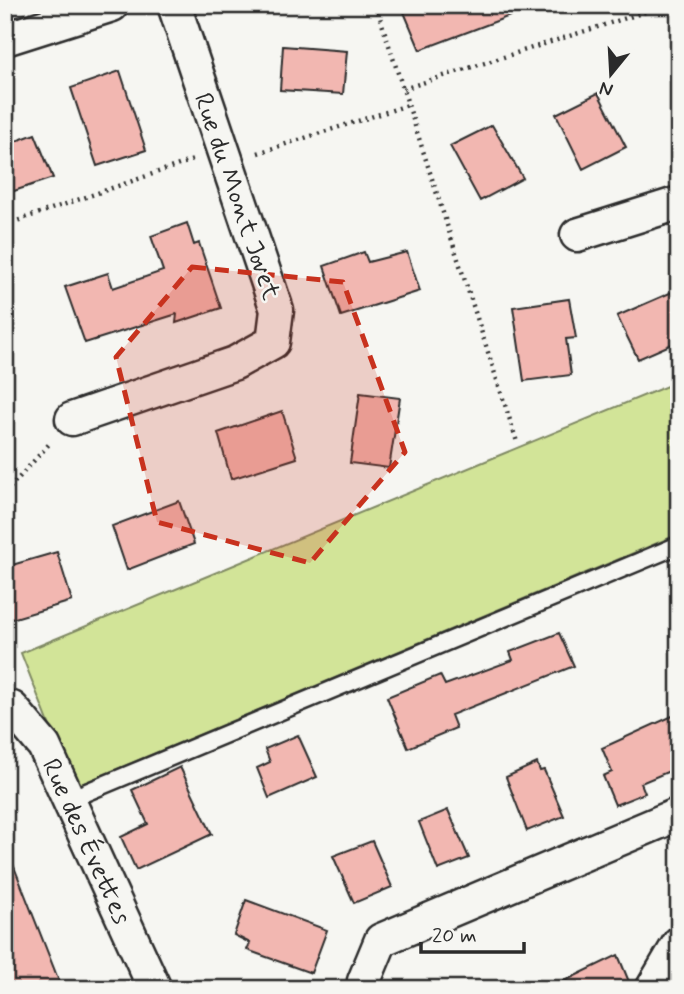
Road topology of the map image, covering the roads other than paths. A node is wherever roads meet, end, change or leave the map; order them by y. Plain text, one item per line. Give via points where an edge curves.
1 (111, 5) edge
2 (174, 5) edge
3 (5, 39) edge
4 (679, 203) edge
5 (577, 235) dead end
6 (72, 419) road end
7 (679, 545) edge
8 (9, 707) edge
9 (70, 799) junction
10 (679, 814) edge
11 (679, 943) edge
12 (155, 989) edge
13 (368, 989) edge
14 (652, 989) edge

1 - 3 street
2 - 6 street, Rue du Mont Jovet via 277,310 274,342 235,363
4 - 5 street
7 - 9 lane
8 - 9 street, Rue des Évettes via 44,746
9 - 12 street, Rue des Évettes
10 - 13 street via 381,940 364,981
11 - 14 street

